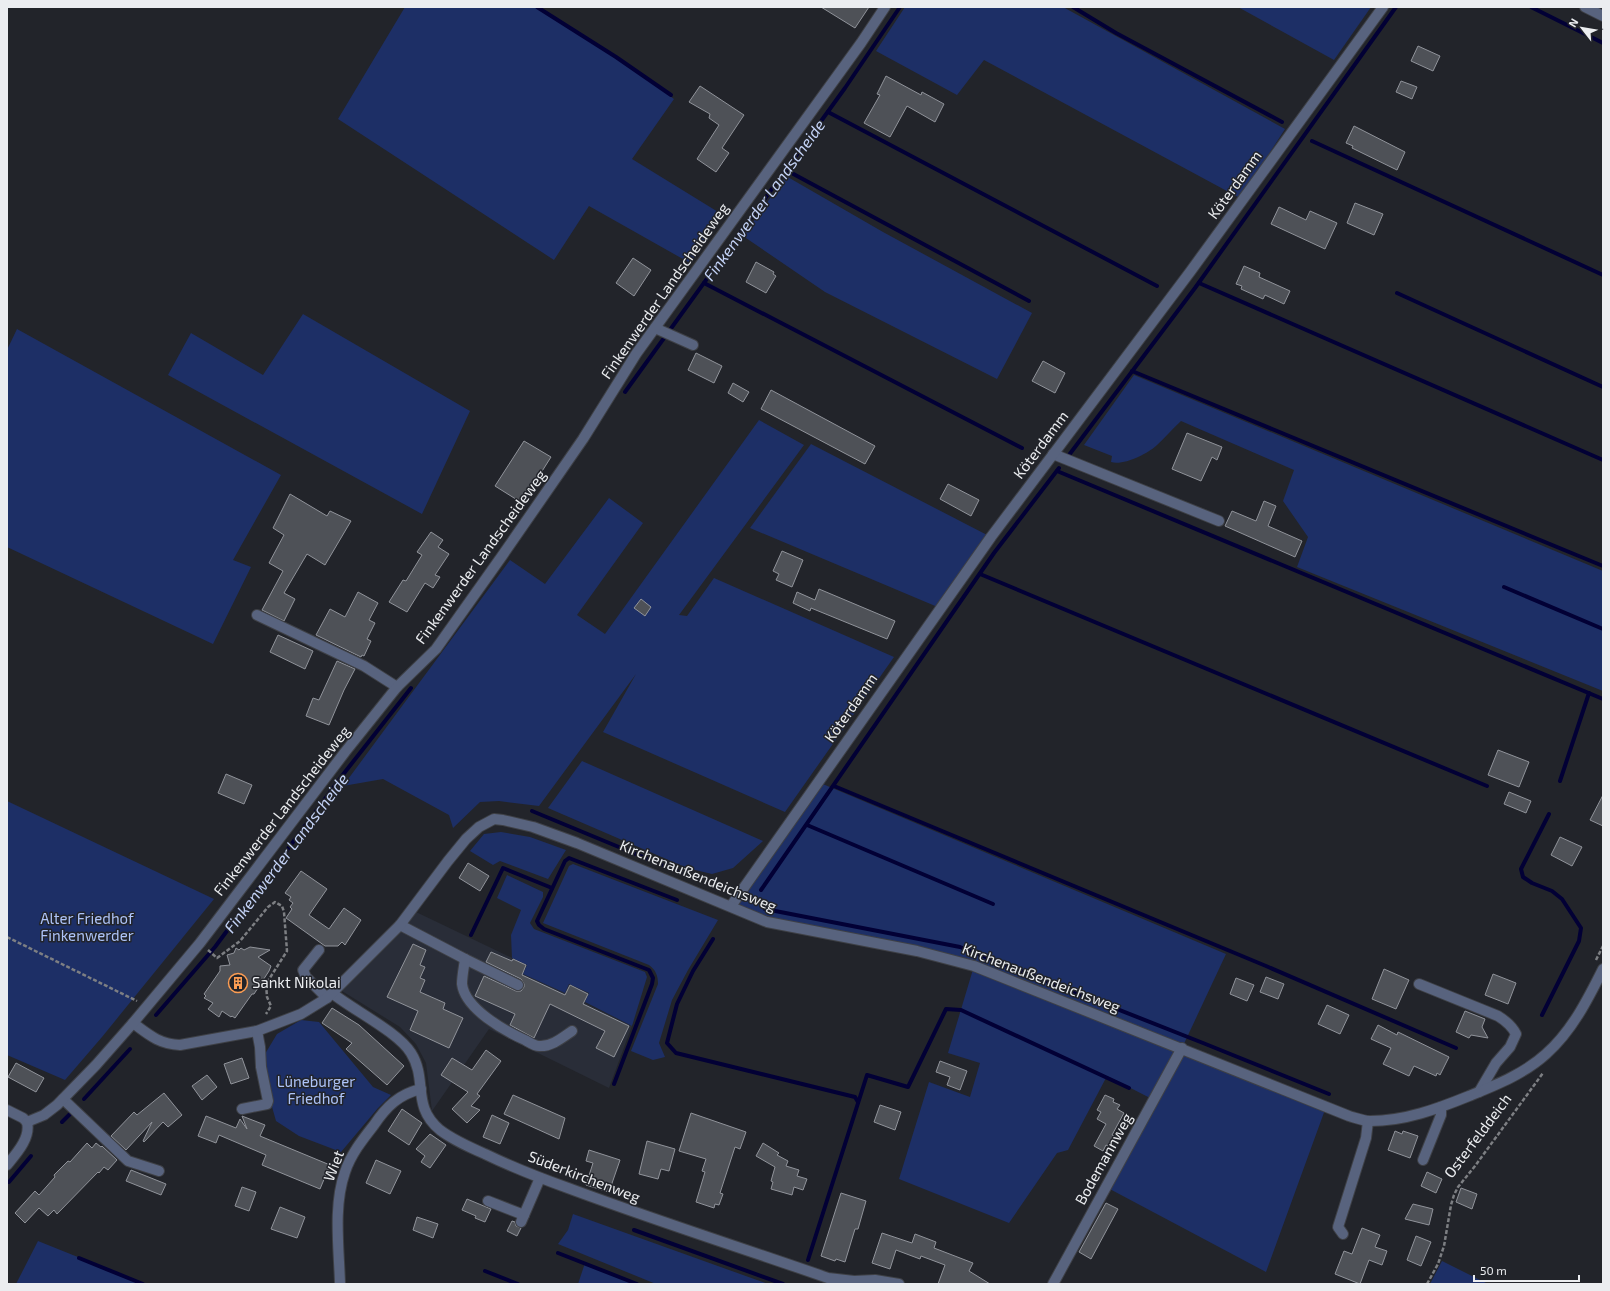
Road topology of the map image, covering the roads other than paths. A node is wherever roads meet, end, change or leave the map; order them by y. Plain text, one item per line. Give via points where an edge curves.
1 (885, 7) edge
2 (1383, 7) edge
3 (1585, 7) edge
4 (1603, 16) edge
5 (658, 329) junction
6 (693, 345) dead end
7 (1053, 454) junction
8 (1219, 521) dead end
9 (256, 615) dead end
10 (397, 687) junction
11 (731, 906) junction
12 (400, 925) junction
13 (319, 950) dead end
14 (465, 959) junction
15 (1603, 970) edge
16 (1420, 984) dead end
17 (518, 985) dead end
18 (330, 995) junction
19 (133, 1023) junction
20 (257, 1031) junction
21 (572, 1031) dead end
22 (1182, 1048) junction
23 (421, 1088) junction
24 (1479, 1092) junction
25 (63, 1099) junction
26 (1459, 1100) joint
27 (1441, 1107) junction
28 (242, 1109) dead end
29 (7, 1110) edge
30 (1368, 1121) junction
31 (27, 1122) junction
32 (1423, 1160) dead end
33 (7, 1165) edge
34 (159, 1171) dead end
35 (540, 1178) junction
36 (488, 1201) dead end
37 (1343, 1234) dead end
38 (340, 1284) edge
39 (899, 1284) edge
40 (1053, 1284) edge

1 - 5 street, Finkenwerder Landscheideweg
2 - 7 street, Köterdamm via 1190,272
3 - 4 street
5 - 6 street
5 - 10 street, Finkenwerder Landscheideweg via 636,354 583,439 436,649
7 - 8 street
7 - 11 street, Köterdamm via 990,537
9 - 10 street via 364,666
10 - 19 street, Finkenwerder Landscheideweg via 200,942
11 - 12 street, Kirchenaußendeichsweg via 577,843 533,828 494,819 466,838
11 - 22 street, Kirchenaußendeichsweg via 767,922 917,951 974,966
12 - 14 street
12 - 18 street, Kirchenaußendeichsweg
13 - 18 street, Süderkirchenweg via 303,970 306,977
14 - 17 street
14 - 21 street via 462,984 466,995 494,1024 538,1047 557,1041
15 - 24 street, Osterfelddeich via 1587,1002 1546,1055 1503,1082
16 - 24 street via 1498,1016 1516,1034
18 - 20 street, Kirchenaußendeichsweg via 301,1014
18 - 23 street, Süderkirchenweg via 391,1035 410,1051 418,1066
19 - 20 street, Kirchenaußendeichsweg via 153,1038 168,1045
19 - 25 street, Finkenwerder Landscheideweg
20 - 28 street via 268,1101 262,1106
22 - 30 street, Kirchenaußendeichsweg via 1349,1116
22 - 40 street, Bodemannweg
23 - 35 street, Süderkirchenweg via 425,1112 440,1129 468,1147
23 - 38 street, Wiet via 403,1095 391,1104 352,1156 345,1171 338,1203
24 - 26 street, Osterfelddeich
25 - 31 street, Finkenwerder Landscheideweg via 50,1111
25 - 34 street via 128,1161
26 - 27 street, Kirchenaußendeichsweg
27 - 30 street, Kirchenaußendeichsweg via 1411,1117
27 - 32 street via 1441,1115
29 - 31 street
30 - 37 street via 1366,1138 1338,1227
31 - 33 street via 25,1138
35 - 36 street via 523,1218
35 - 39 street, Süderkirchenweg via 828,1278

